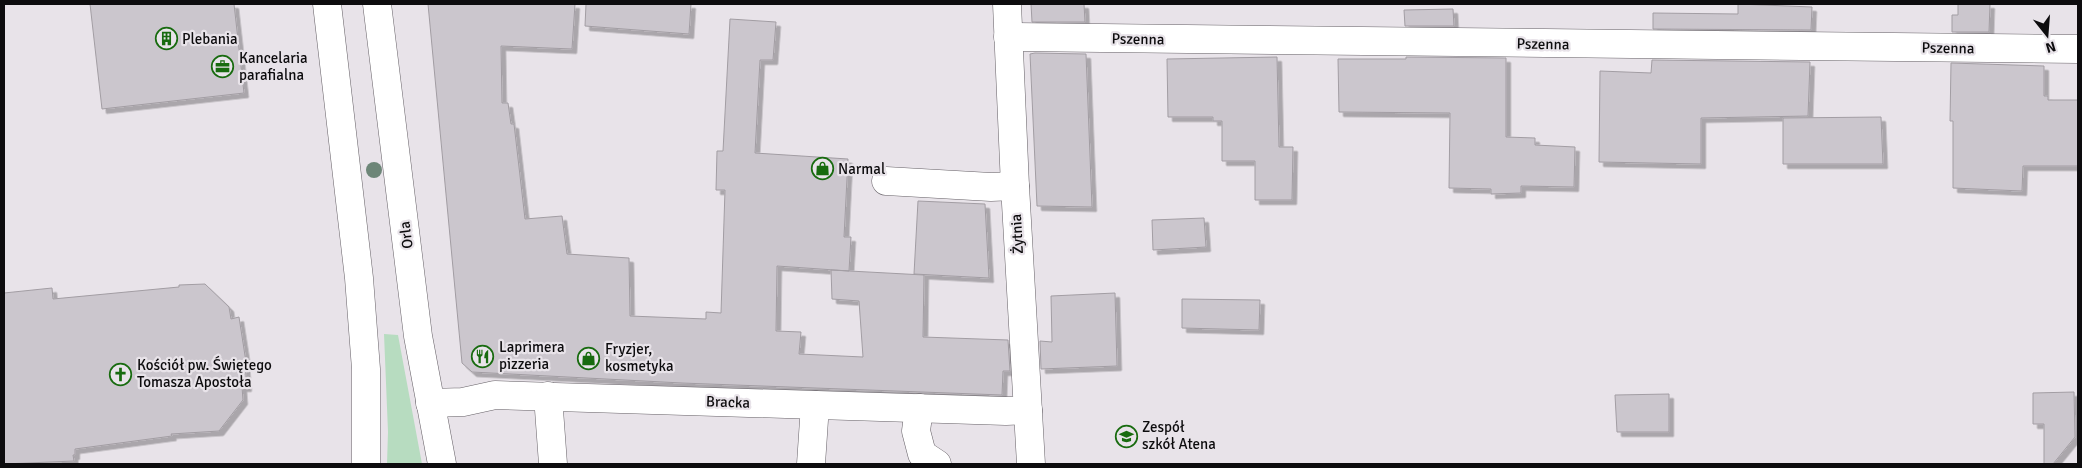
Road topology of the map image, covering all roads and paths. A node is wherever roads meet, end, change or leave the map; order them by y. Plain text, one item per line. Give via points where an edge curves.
1 (326, 4) edge
2 (377, 4) edge
3 (1007, 4) edge
4 (1008, 37) junction
5 (2078, 49) edge
6 (886, 181) dead end
7 (1015, 186) junction
8 (548, 396) junction
9 (430, 403) junction
10 (815, 405) junction
11 (918, 408) junction
12 (1028, 410) junction
13 (366, 464) edge
14 (442, 464) edge
15 (553, 464) edge
16 (811, 464) edge
17 (937, 464) edge
18 (1031, 464) edge

1 - 13 street via 359,278 366,369
2 - 9 street, Orla via 418,336
3 - 4 street, Żytnia
4 - 5 street, Pszenna
4 - 7 street, Żytnia
6 - 7 street
7 - 12 street, Żytnia
8 - 9 street, Bracka via 494,395 463,402
8 - 10 street, Bracka
8 - 15 street
9 - 14 street, Orla
10 - 11 street, Bracka
10 - 16 street
11 - 12 street, Bracka
11 - 17 street via 916,431 922,454
12 - 18 street, Żytnia

